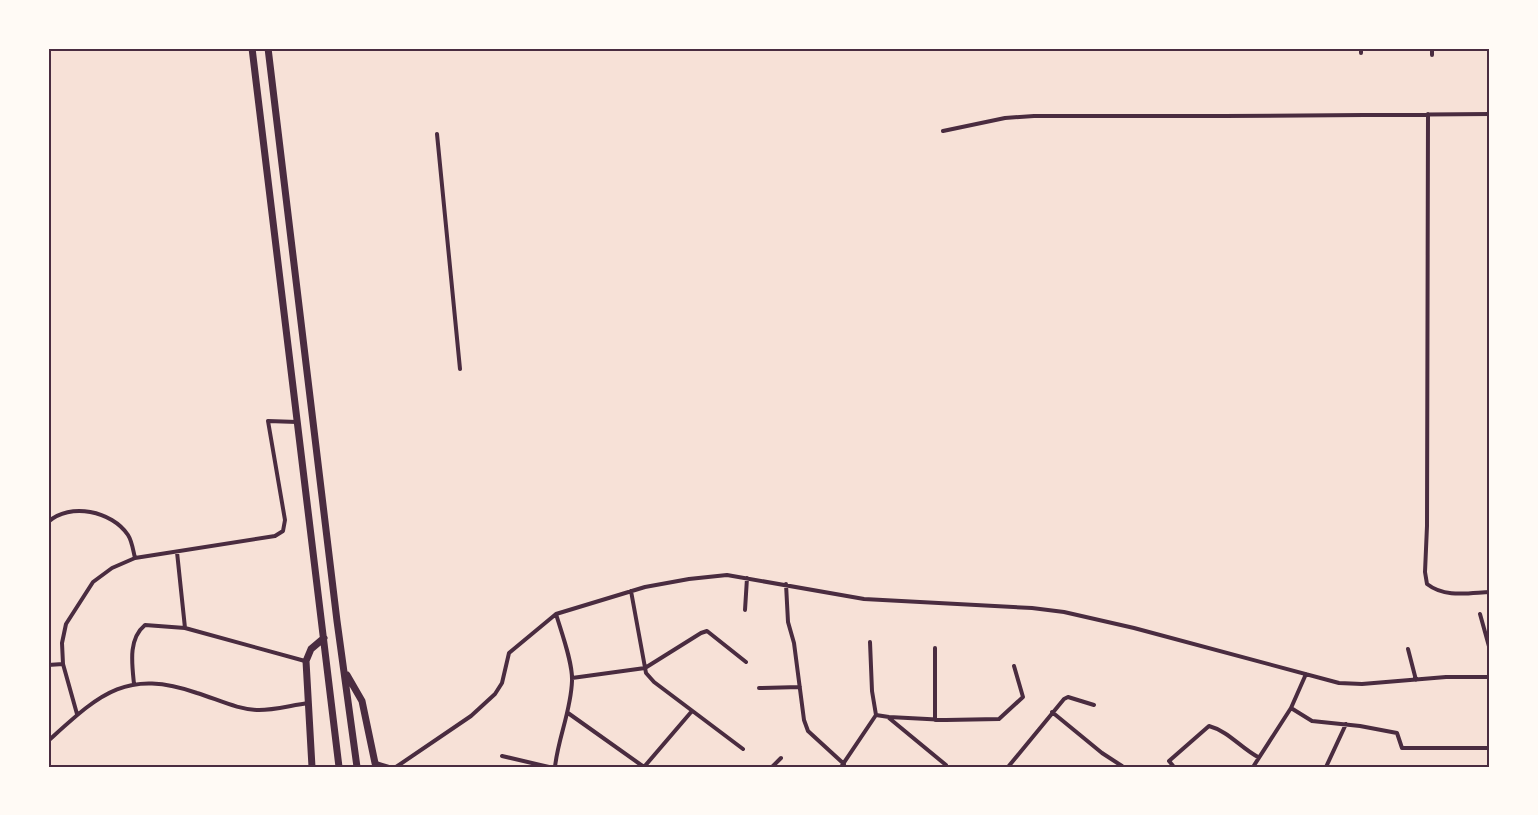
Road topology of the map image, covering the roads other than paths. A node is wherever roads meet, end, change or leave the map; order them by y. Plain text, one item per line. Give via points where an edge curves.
1 (252, 48) edge
2 (268, 48) edge
3 (1432, 48) edge
4 (1432, 55) dead end
5 (1428, 114) junction
6 (1490, 114) edge
7 (943, 131) dead end
8 (437, 134) dead end
9 (460, 369) dead end
10 (297, 422) junction
11 (48, 522) edge
12 (177, 552) junction
13 (135, 558) junction
14 (747, 578) junction
15 (786, 584) junction
16 (631, 591) junction
17 (1490, 592) edge
18 (746, 610) dead end
19 (556, 614) junction
20 (1480, 614) dead end
21 (184, 628) junction
22 (324, 638) junction
23 (870, 642) dead end
24 (935, 648) dead end
25 (1408, 649) dead end
26 (1490, 650) edge
27 (306, 661) junction
28 (746, 662) dead end
29 (63, 664) junction
30 (48, 665) edge
31 (1014, 666) dead end
32 (645, 668) junction
33 (345, 672) junction
34 (1306, 674) junction
35 (1490, 676) edge
36 (572, 678) junction
37 (1416, 680) junction
38 (134, 684) junction
39 (800, 687) junction
40 (759, 688) dead end
41 (309, 703) junction
42 (1094, 705) dead end
43 (1291, 708) junction
44 (692, 711) junction
45 (1052, 712) junction
46 (568, 713) junction
47 (78, 714) junction
48 (876, 715) junction
49 (889, 717) junction
50 (935, 720) junction
51 (1346, 724) junction
52 (48, 741) edge
53 (1490, 748) edge
54 (743, 749) dead end
55 (502, 756) dead end
56 (781, 758) dead end
57 (1258, 758) junction
58 (376, 765) edge
59 (843, 765) edge
60 (946, 765) dead end
61 (1122, 766) edge
62 (312, 767) edge
63 (339, 767) edge
64 (357, 767) edge
65 (388, 767) edge
66 (396, 767) edge
67 (549, 767) edge
68 (555, 767) edge
69 (772, 767) edge
70 (1008, 767) edge
71 (1174, 767) edge
72 (1253, 767) edge
73 (1326, 767) edge

1 - 10 highway
2 - 33 highway
3 - 4 street
5 - 6 street
5 - 7 street via 1034,116
5 - 17 street via 1425,572 1427,584 1436,591
8 - 9 street
10 - 12 street via 268,421 285,520 283,531 275,536
10 - 22 highway
11 - 13 street via 56,515 92,512 121,527 129,537
12 - 13 street
12 - 21 street
13 - 29 street via 93,582 76,606 66,624
14 - 15 street
14 - 16 street via 689,579
14 - 18 street
15 - 34 street via 864,599 1064,612
15 - 39 street
16 - 19 street
16 - 32 street
19 - 36 street
19 - 66 street via 509,653 502,683 495,694 471,716
20 - 26 street
21 - 27 street
21 - 38 street via 145,625 139,630 133,644
22 - 27 highway via 311,649
22 - 63 highway
23 - 48 street
24 - 50 street
25 - 37 street
27 - 41 highway
28 - 32 street via 707,631
29 - 30 street
29 - 47 street
31 - 50 street via 1023,697 999,718
32 - 36 street
32 - 44 street via 654,682
33 - 58 highway via 362,701
33 - 64 highway
34 - 37 street via 1339,683
34 - 43 street
35 - 37 street
36 - 46 street
38 - 41 street via 185,688 239,708 258,710
38 - 47 street via 102,695
39 - 40 street
39 - 59 street via 808,731
41 - 62 highway
42 - 45 street via 1068,697
43 - 51 street via 1312,721
43 - 57 street
44 - 46 street via 644,767
44 - 54 street
45 - 61 street
45 - 70 street
46 - 68 street
47 - 52 street
48 - 49 street
48 - 59 street
49 - 50 street
49 - 60 street
51 - 53 street via 1397,733 1402,748
51 - 73 street
55 - 67 street
56 - 69 street
57 - 71 street via 1209,726 1169,761
57 - 72 street
58 - 65 street

